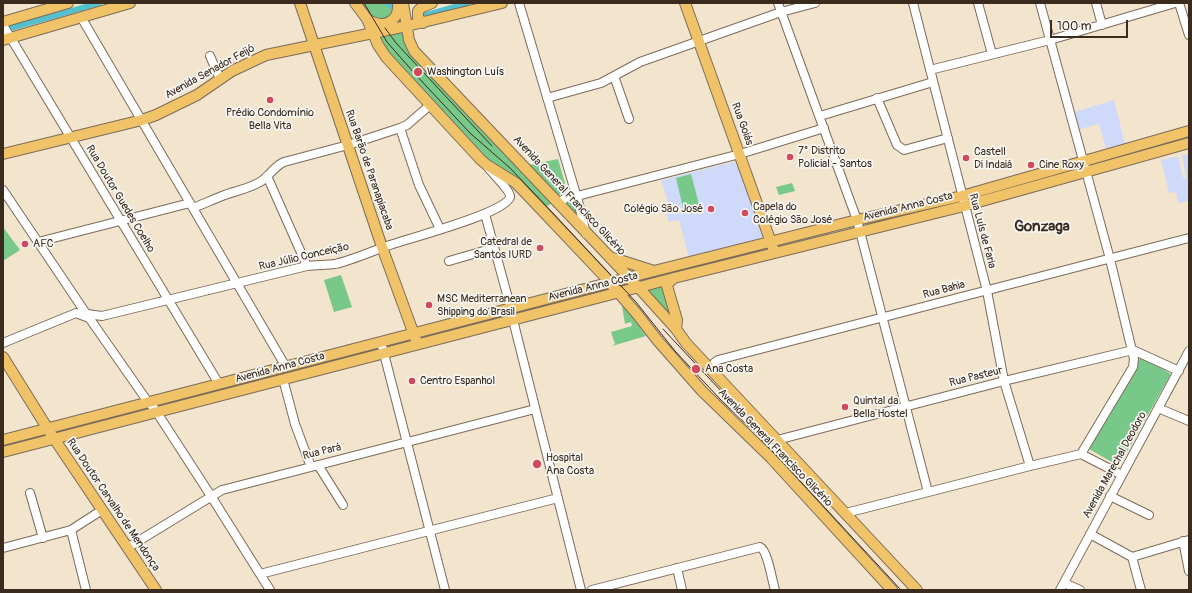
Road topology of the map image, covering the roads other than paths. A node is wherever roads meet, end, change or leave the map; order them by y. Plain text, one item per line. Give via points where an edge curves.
1 (68, 3) edge
2 (130, 3) edge
3 (300, 3) edge
4 (355, 3) edge
5 (398, 3) edge
6 (403, 3) edge
7 (432, 3) edge
8 (502, 3) edge
9 (519, 3) edge
10 (685, 3) edge
11 (778, 3) edge
12 (815, 3) edge
13 (913, 3) edge
14 (978, 3) edge
15 (1040, 3) edge
16 (1096, 3) edge
17 (1175, 3) edge
18 (1179, 3) edge
19 (781, 12) junction
20 (81, 17) junction
21 (367, 19) junction
22 (3, 22) edge
23 (421, 23) junction
24 (405, 24) junction
25 (3, 25) edge
26 (1102, 25) junction
27 (373, 33) junction
28 (1189, 36) edge
29 (6, 39) edge
30 (1050, 40) junction
31 (699, 42) junction
32 (315, 46) junction
33 (411, 46) junction
34 (992, 54) junction
35 (210, 56) dead end
36 (930, 70) junction
37 (614, 76) junction
38 (220, 79) junction
39 (933, 82) junction
40 (547, 98) junction
41 (877, 98) junction
42 (430, 105) junction
43 (820, 116) junction
44 (142, 120) junction
45 (629, 120) dead end
46 (400, 128) junction
47 (824, 128) junction
48 (1189, 131) edge
49 (70, 138) junction
50 (948, 138) junction
51 (1189, 142) edge
52 (348, 145) junction
53 (3, 154) edge
54 (740, 154) junction
55 (487, 165) junction
56 (1084, 167) junction
57 (267, 176) junction
58 (3, 190) edge
59 (578, 198) junction
60 (963, 201) junction
61 (6, 202) edge
62 (559, 203) junction
63 (192, 206) junction
64 (485, 214) junction
65 (550, 218) junction
66 (120, 220) junction
67 (859, 225) junction
68 (440, 229) junction
69 (586, 234) junction
70 (1189, 238) edge
71 (38, 242) junction
72 (770, 242) junction
73 (382, 248) junction
74 (494, 248) junction
75 (775, 253) junction
76 (608, 256) junction
77 (1110, 259) junction
78 (449, 261) dead end
79 (594, 265) junction
80 (307, 266) junction
81 (654, 271) junction
82 (630, 278) junction
83 (674, 278) junction
84 (610, 283) junction
85 (238, 284) junction
86 (595, 287) junction
87 (639, 288) junction
88 (987, 291) junction
89 (619, 293) junction
90 (167, 299) junction
91 (77, 300) junction
92 (534, 303) junction
93 (510, 309) junction
94 (76, 313) junction
95 (88, 316) junction
96 (102, 316) junction
97 (882, 318) junction
98 (513, 320) junction
99 (96, 329) junction
100 (676, 329) junction
101 (413, 334) junction
102 (381, 342) junction
103 (3, 343) edge
104 (417, 344) junction
105 (1133, 350) junction
106 (1189, 351) edge
107 (383, 353) junction
108 (3, 357) edge
109 (286, 367) junction
110 (1179, 371) junction
111 (714, 372) junction
112 (283, 379) junction
113 (1004, 381) junction
114 (218, 384) junction
115 (148, 402) junction
116 (905, 406) junction
117 (1158, 408) junction
118 (535, 409) junction
119 (156, 412) junction
120 (1189, 421) edge
121 (51, 434) junction
122 (3, 440) edge
123 (777, 440) junction
124 (407, 442) junction
125 (3, 452) edge
126 (1081, 454) junction
127 (771, 458) junction
128 (314, 466) junction
129 (1030, 466) junction
130 (1122, 474) junction
131 (928, 492) junction
132 (30, 493) dead end
133 (211, 496) junction
134 (1110, 496) junction
135 (558, 498) junction
136 (343, 506) dead end
137 (102, 510) junction
138 (846, 513) junction
139 (1149, 515) dead end
140 (71, 530) junction
141 (430, 530) junction
142 (1090, 534) junction
143 (43, 538) junction
144 (1186, 541) edge
145 (3, 548) edge
146 (127, 548) junction
147 (1132, 557) junction
148 (676, 568) junction
149 (1189, 571) edge
150 (260, 574) junction
151 (1062, 586) edge
152 (151, 588) edge
153 (268, 589) edge
154 (579, 589) edge
155 (915, 589) edge
156 (86, 590) edge
157 (445, 590) edge
158 (592, 590) edge
159 (682, 590) edge
160 (775, 590) edge
161 (892, 590) edge
162 (1080, 590) edge
163 (1142, 590) edge

1 - 22 main road
2 - 20 main road
3 - 32 main road, Rua Barão de Paranapiacaba
4 - 21 main road, Avenida General Francisco Glicério
5 - 21 main road via 397,15 390,21 379,24
6 - 24 main road
7 - 23 main road via 418,11
8 - 23 main road, Avenida Senador Feijó
9 - 40 street
10 - 31 main road, Rua Goiás
11 - 19 street
12 - 19 street
13 - 36 street, Rua Luís de Faria
14 - 34 street
15 - 30 street
16 - 26 street
17 - 26 street
18 - 28 street
19 - 31 street
19 - 43 street
20 - 29 main road
20 - 44 street
21 - 27 main road, Avenida General Francisco Glicério
23 - 24 main road, Avenida Senador Feijó
23 - 33 main road
24 - 27 main road, Avenida Senador Feijó
24 - 33 main road
25 - 29 street, Rua Doutor Guedes Coelho
26 - 30 street
27 - 32 main road, Avenida Senador Feijó
27 - 42 main road, Avenida General Francisco Glicério via 386,57
29 - 49 street, Rua Doutor Guedes Coelho
30 - 34 street
30 - 56 street
31 - 37 street via 640,62
31 - 54 main road, Rua Goiás
32 - 38 main road, Avenida Senador Feijó via 266,55
32 - 52 main road, Rua Barão de Paranapiacaba
33 - 62 main road, Avenida General Francisco Glicério
34 - 36 street
35 - 38 street
36 - 39 street, Rua Luís de Faria
37 - 40 street via 600,83
37 - 45 street
38 - 44 main road, Avenida Senador Feijó via 196,95
39 - 41 street
39 - 50 street, Rua Luís de Faria
40 - 59 street
41 - 43 street
41 - 50 street via 897,145 904,150
42 - 46 street
42 - 55 main road, Avenida General Francisco Glicério
43 - 47 street
44 - 49 main road, Avenida Senador Feijó
44 - 63 street
46 - 52 street
46 - 68 street via 419,185
47 - 54 street
47 - 67 street
48 - 56 main road, Avenida Anna Costa
49 - 53 main road, Avenida Senador Feijó
49 - 66 street, Rua Doutor Guedes Coelho
50 - 60 street, Rua Luís de Faria
51 - 56 main road, Avenida Anna Costa
52 - 57 street via 284,162
52 - 73 main road, Rua Barão de Paranapiacaba
54 - 59 street
54 - 72 main road, Rua Goiás
55 - 64 street, Rua Júlio Conceição via 509,191 510,196 500,207
55 - 65 main road, Avenida General Francisco Glicério via 516,184
56 - 60 main road, Avenida Anna Costa
56 - 77 street
57 - 63 street via 255,185
57 - 80 street
58 - 61 street
59 - 62 street via 571,196
59 - 69 street
60 - 67 main road, Avenida Anna Costa
60 - 88 street, Rua Luís de Faria
61 - 71 street
62 - 65 main road via 551,211
62 - 69 main road, Avenida General Francisco Glicério
63 - 66 street
63 - 85 street
64 - 68 street, Rua Júlio Conceição
64 - 74 street
65 - 79 main road, Avenida General Francisco Glicério
66 - 71 street
66 - 90 street, Rua Doutor Guedes Coelho
67 - 72 main road, Avenida Anna Costa
67 - 75 main road, Avenida Anna Costa
67 - 97 street
68 - 73 street, Rua Júlio Conceição
69 - 76 main road, Avenida General Francisco Glicério
70 - 77 street, Rua Bahia
71 - 91 street
72 - 75 main road, Rua Goiás
72 - 81 main road, Avenida Anna Costa
73 - 80 street, Rua Júlio Conceição via 335,264
73 - 101 main road, Rua Barão de Paranapiacaba
74 - 78 street
74 - 93 street
75 - 83 main road, Avenida Anna Costa
76 - 81 main road
76 - 82 main road, Avenida General Francisco Glicério
77 - 88 street, Rua Bahia
77 - 105 street
79 - 84 main road, Avenida General Francisco Glicério
79 - 86 main road via 598,278
80 - 85 street, Rua Júlio Conceição
81 - 82 main road, Avenida Anna Costa
82 - 84 main road, Avenida Anna Costa
82 - 87 main road, Avenida General Francisco Glicério
83 - 87 main road, Avenida Anna Costa
83 - 100 main road via 668,286 677,320
84 - 86 main road, Avenida Anna Costa
84 - 89 main road, Avenida General Francisco Glicério
85 - 90 street, Rua Júlio Conceição
85 - 109 street
86 - 92 main road, Avenida Anna Costa
87 - 89 main road, Avenida Anna Costa
87 - 100 main road, Avenida General Francisco Glicério
88 - 97 street, Rua Bahia
88 - 113 street, Rua Luís de Faria
89 - 98 main road, Avenida Anna Costa
89 - 127 main road, Avenida General Francisco Glicério via 702,391
90 - 96 street, Rua Júlio Conceição
90 - 114 street, Rua Doutor Guedes Coelho
91 - 94 street
91 - 95 street
92 - 93 main road, Avenida Anna Costa
92 - 98 main road via 513,312
93 - 101 main road, Avenida Anna Costa
94 - 95 street, Rua Júlio Conceição
94 - 103 street
95 - 96 street, Rua Júlio Conceição
95 - 99 street
96 - 99 street
97 - 111 street, Rua Bahia via 718,360 714,363
97 - 116 street
98 - 104 main road, Avenida Anna Costa
98 - 118 street
99 - 115 street
100 - 111 main road, Avenida General Francisco Glicério
101 - 102 main road, Avenida Anna Costa
101 - 104 main road, Rua Barão de Paranapiacaba
102 - 107 street
102 - 109 main road, Avenida Anna Costa
104 - 107 main road, Avenida Anna Costa
105 - 110 street
105 - 113 street, Rua Pasteur
105 - 126 street via 1133,367
106 - 110 street, Avenida Marechal Deodoro
107 - 112 main road, Avenida Anna Costa
107 - 124 street
108 - 121 main road, Rua Doutor Carvalho de Mendonça
109 - 114 main road, Avenida Anna Costa
110 - 117 street, Avenida Marechal Deodoro
111 - 123 main road, Avenida General Francisco Glicério
112 - 119 main road, Avenida Anna Costa
112 - 128 street via 296,424
113 - 116 street, Rua Pasteur
113 - 129 street, Rua Luís de Faria
114 - 115 main road, Avenida Anna Costa
115 - 119 street
115 - 121 main road, Avenida Anna Costa
116 - 123 street, Rua Pasteur
116 - 131 street
117 - 120 street
117 - 130 street, Avenida Marechal Deodoro
118 - 124 street, Rua Pará
118 - 135 street
119 - 121 main road, Avenida Anna Costa
119 - 133 street
121 - 122 main road, Avenida Anna Costa
121 - 125 main road, Avenida Anna Costa
121 - 137 main road, Rua Doutor Carvalho de Mendonça
123 - 127 main road via 770,453
123 - 138 main road, Avenida General Francisco Glicério
124 - 128 street, Rua Pará
124 - 141 street
126 - 129 street
126 - 130 street
127 - 161 main road, Avenida General Francisco Glicério
128 - 133 street, Rua Pará via 222,490
128 - 136 street
129 - 131 street
130 - 134 street, Avenida Marechal Deodoro
131 - 138 street
132 - 143 street
133 - 146 street, Rua Pará
133 - 150 street
134 - 139 street
134 - 142 street, Avenida Marechal Deodoro
135 - 141 street
135 - 154 street
137 - 140 street
137 - 146 main road, Rua Doutor Carvalho de Mendonça
138 - 155 main road, Avenida General Francisco Glicério
140 - 143 street
140 - 156 street
141 - 150 street
141 - 157 street
142 - 147 street
142 - 151 street, Avenida Marechal Deodoro
143 - 145 street
144 - 147 street
144 - 149 street
146 - 152 main road, Rua Doutor Carvalho de Mendonça
147 - 163 street
148 - 158 street
148 - 159 street
148 - 160 street via 757,547 763,549 766,555
150 - 153 street
151 - 162 street

